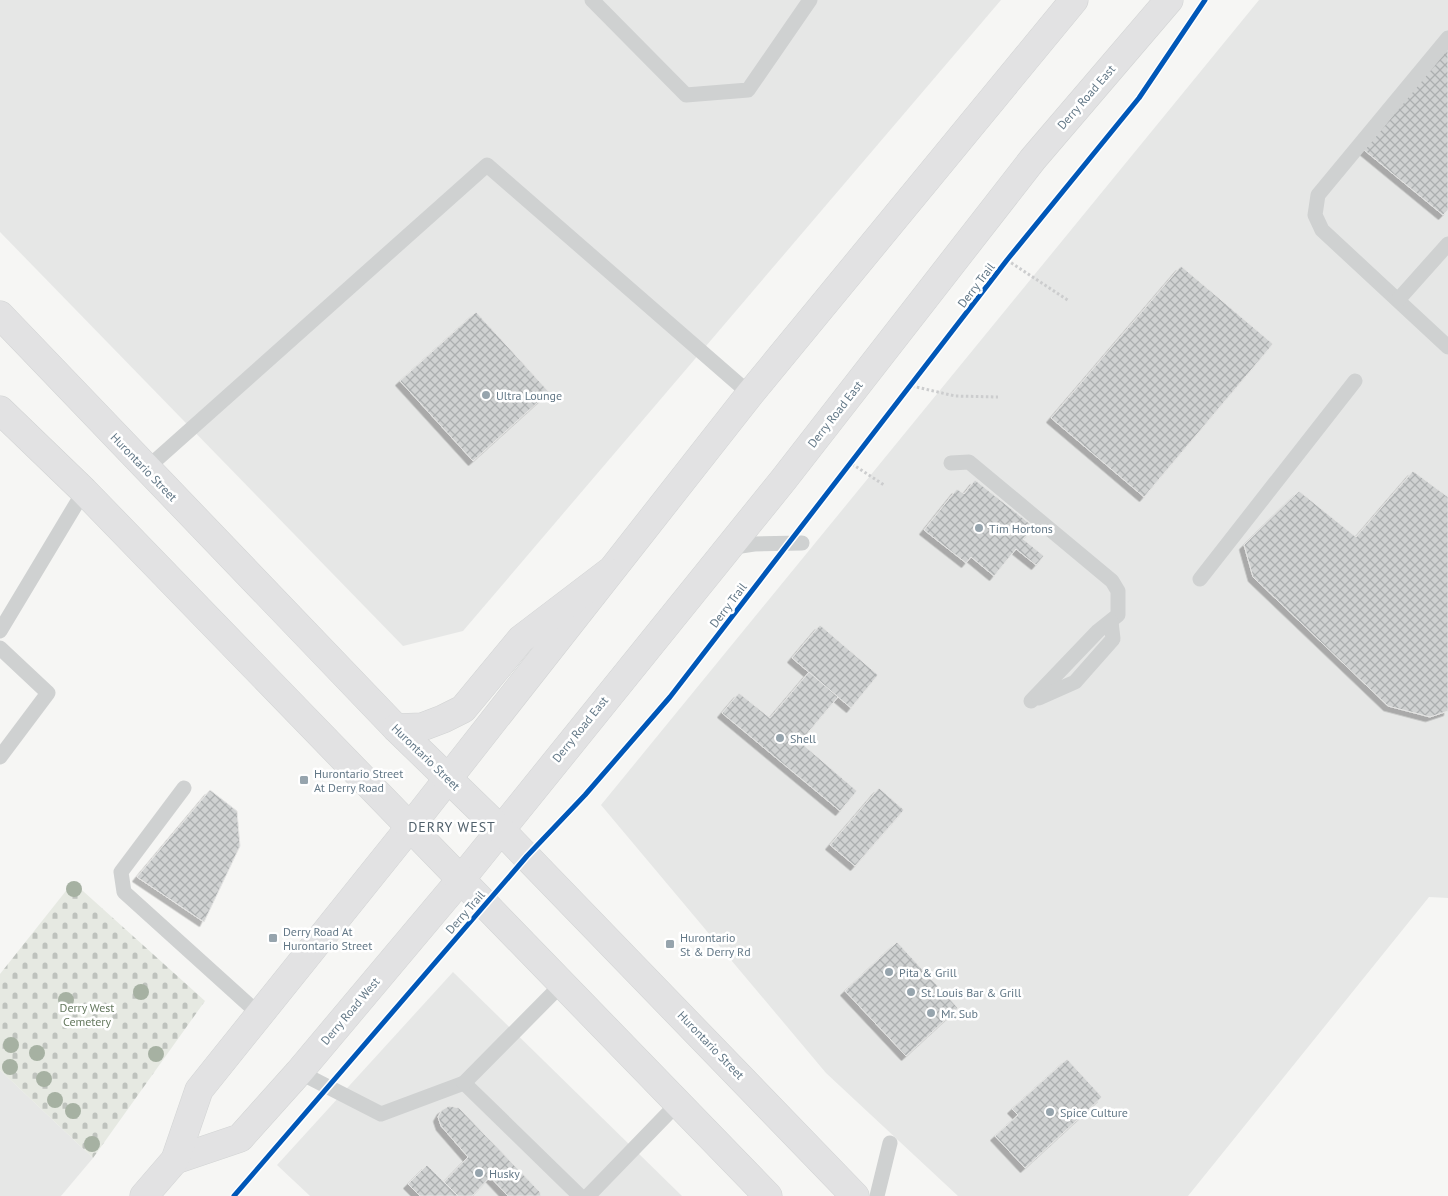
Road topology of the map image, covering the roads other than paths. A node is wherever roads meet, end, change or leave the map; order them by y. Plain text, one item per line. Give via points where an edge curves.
1 (592, 0) edge
2 (810, 0) edge
3 (1074, 0) edge
4 (1169, 0) edge
5 (1448, 38) edge
6 (1448, 244) edge
7 (1398, 300) junction
8 (0, 315) edge
9 (1448, 347) edge
10 (1355, 381) dead end
11 (750, 394) junction
12 (0, 410) edge
13 (951, 463) dead end
14 (146, 469) junction
15 (84, 491) junction
16 (802, 543) dead end
17 (727, 549) junction
18 (609, 572) junction
19 (1200, 580) dead end
20 (0, 631) edge
21 (0, 648) edge
22 (1030, 702) dead end
23 (396, 728) junction
24 (0, 757) edge
25 (447, 779) junction
26 (184, 788) dead end
27 (410, 827) junction
28 (500, 828) junction
29 (462, 878) junction
30 (562, 983) junction
31 (259, 1014) junction
32 (299, 1072) junction
33 (464, 1083) junction
34 (678, 1103) junction
35 (890, 1143) dead end
36 (175, 1160) junction
37 (144, 1196) edge
38 (580, 1196) edge
39 (588, 1196) edge
40 (768, 1196) edge
41 (855, 1196) edge
42 (878, 1196) edge

1 - 2 lane via 686,95 748,90
3 - 11 main road
4 - 17 main road, Derry Road East via 1032,159
5 - 7 lane via 1318,195 1315,215 1322,230
6 - 7 lane
7 - 9 lane
8 - 14 main road, Hurontario Street
10 - 19 lane
11 - 14 lane via 487,165
11 - 18 main road
12 - 15 main road
13 - 22 lane via 969,462 1112,581 1118,591 1118,615 1112,622 1113,639 1075,682
14 - 23 main road, Hurontario Street
15 - 20 lane
15 - 27 main road
16 - 17 lane via 754,544
17 - 28 main road, Derry Road East
18 - 23 main road via 521,639 463,709 422,727
18 - 25 main road
21 - 24 lane via 48,693
23 - 25 main road, Hurontario Street
25 - 27 main road
25 - 28 main road, Hurontario Street
26 - 31 lane via 121,872 124,892
27 - 29 main road
27 - 31 main road
28 - 29 main road, Derry Road West
28 - 41 main road, Hurontario Street
29 - 30 main road
29 - 32 main road, Derry Road West
30 - 33 lane
30 - 34 main road
31 - 36 main road via 199,1090
32 - 33 lane via 381,1114
32 - 36 main road, Derry Road West via 240,1138
33 - 38 lane
34 - 39 lane
34 - 40 main road
35 - 42 lane
36 - 37 main road

